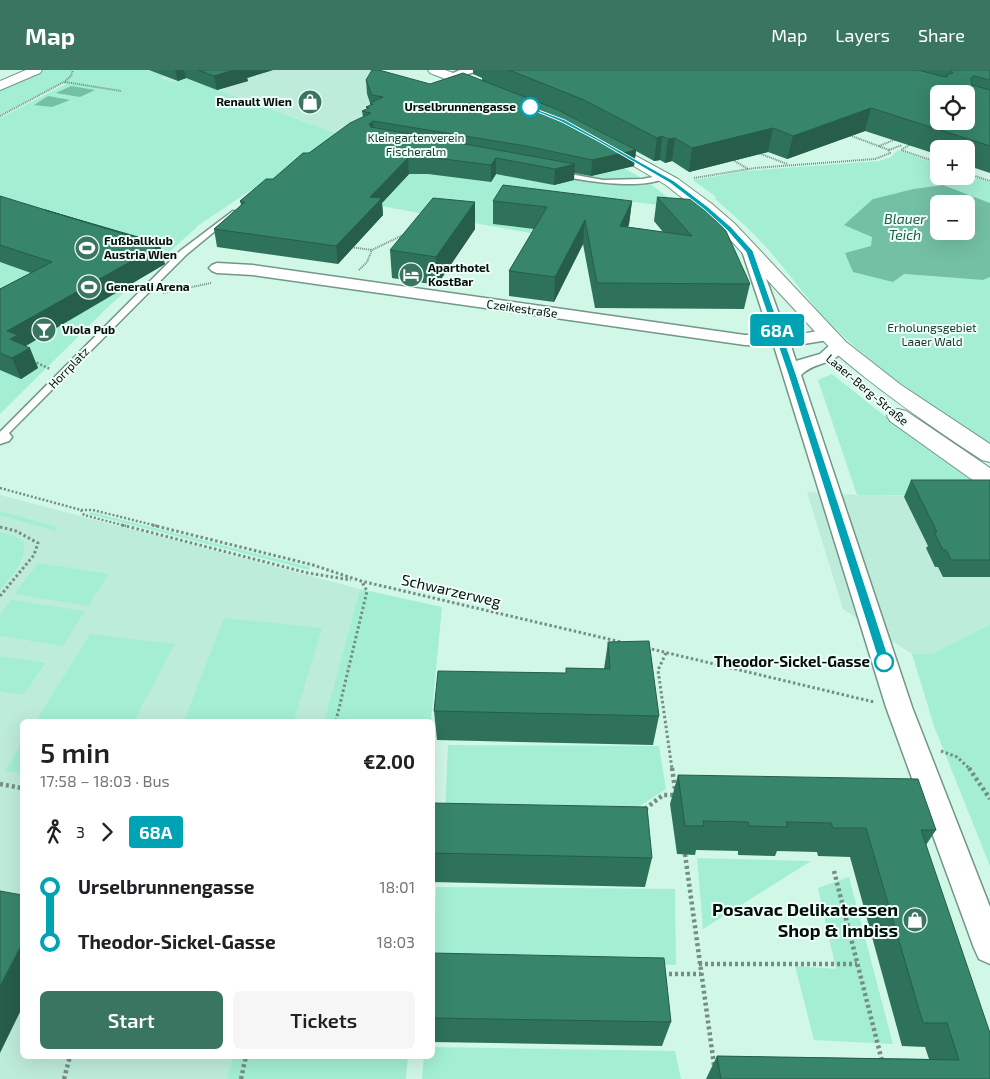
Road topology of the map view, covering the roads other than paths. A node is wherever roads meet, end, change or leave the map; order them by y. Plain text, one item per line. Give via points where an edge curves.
1 (24, 70) edge
2 (36, 70) edge
3 (434, 70) edge
4 (471, 70) edge
5 (451, 76) junction
6 (0, 79) edge
7 (0, 86) edge
8 (496, 94) edge
9 (586, 133) edge
10 (550, 172) edge
11 (668, 180) junction
12 (243, 207) edge
13 (749, 251) junction
14 (164, 257) dead end
15 (175, 261) junction
16 (218, 275) road end
17 (781, 342) junction
18 (826, 344) junction
19 (792, 374) junction
20 (0, 437) edge
21 (990, 455) edge
22 (990, 480) edge
23 (990, 948) edge

1 - 6 main road
2 - 7 main road
3 - 5 main road
4 - 5 street
5 - 8 main road
9 - 11 main road, Laaer-Berg-Straße
10 - 11 lane via 603,182
11 - 13 main road, Laaer-Berg-Straße via 706,208
12 - 15 lane, Horrplatz
13 - 17 street
13 - 18 main road, Laaer-Berg-Straße
14 - 15 lane
15 - 20 lane, Horrplatz
16 - 17 street, Czeikestraße via 253,270 714,337
17 - 18 street, Czeikestraße
17 - 19 street
18 - 19 street
18 - 21 main road, Laaer-Berg-Straße
18 - 22 main road, Laaer-Berg-Straße via 909,425
19 - 23 street via 899,706

